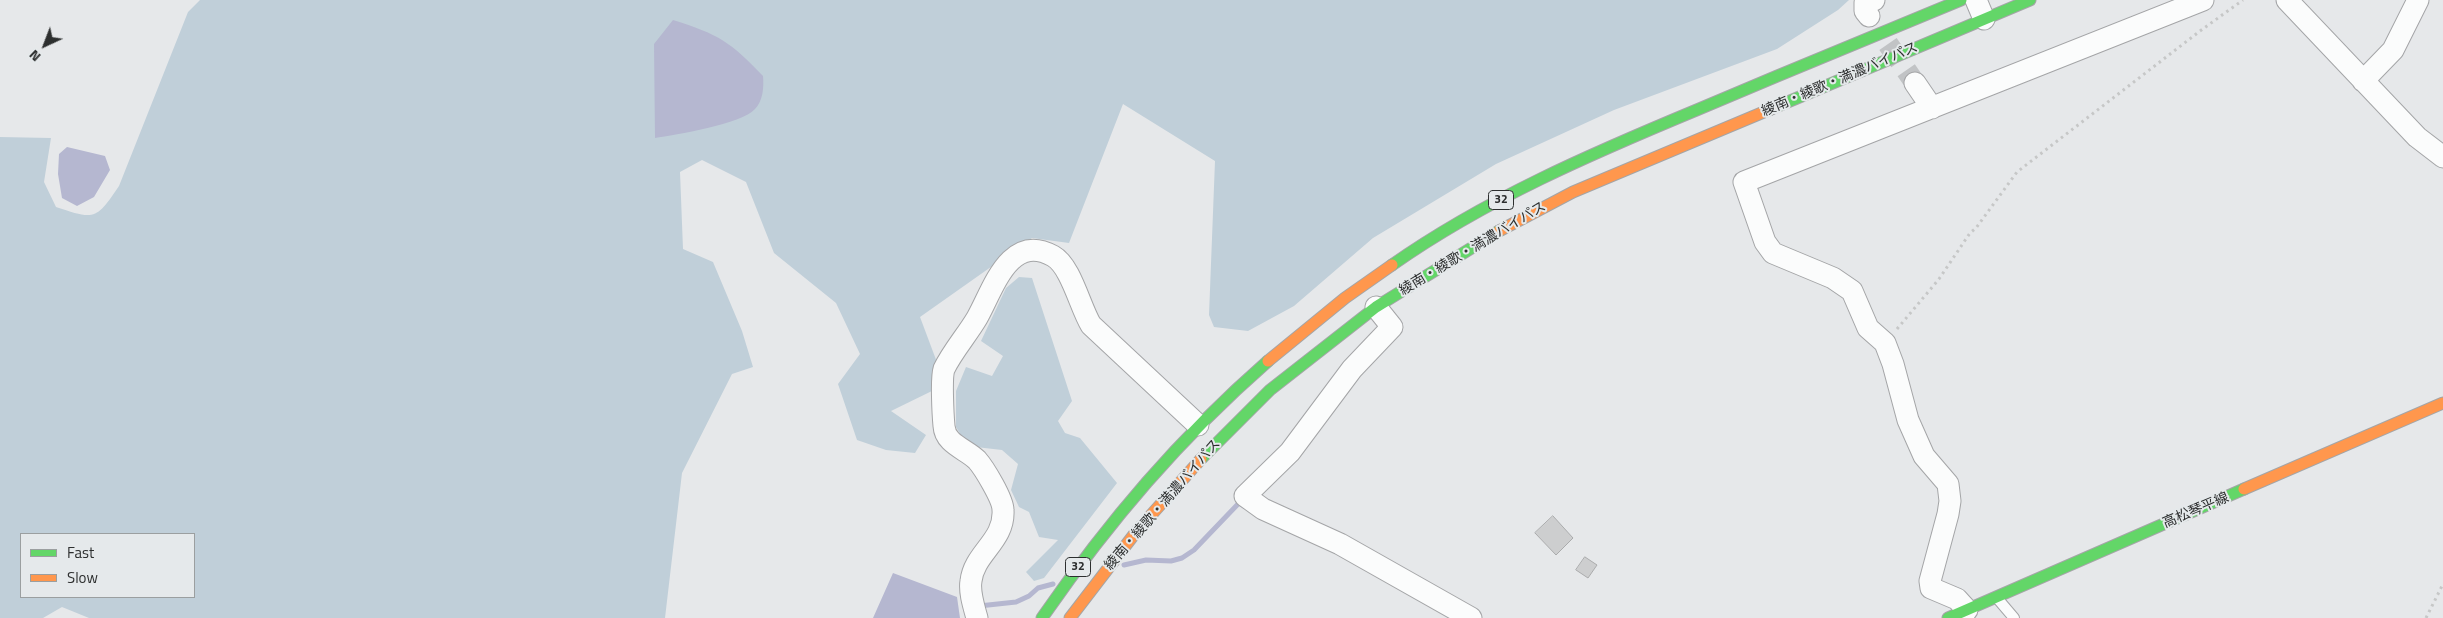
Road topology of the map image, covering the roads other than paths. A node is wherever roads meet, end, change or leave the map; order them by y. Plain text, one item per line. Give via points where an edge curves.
1 (1961, 0) edge
2 (2030, 0) edge
3 (2203, 0) edge
4 (2287, 0) edge
5 (2418, 0) edge
6 (1980, 10) edge
7 (2363, 81) junction
8 (1915, 83) tunnel mouth
9 (1932, 108) junction
10 (2443, 157) edge
11 (1376, 307) junction
12 (2443, 404) edge
13 (1198, 425) junction
14 (1997, 597) junction
15 (975, 609) edge
16 (1968, 610) junction
17 (1042, 618) edge
18 (1070, 618) edge
19 (1471, 618) edge
20 (1948, 618) edge
21 (2014, 618) edge

1 - 13 main road, 綾南・綾歌・満濃バイパス / 32 via 1593,153 1468,217 1337,304 1257,370
2 - 6 main road, 綾南・綾歌・満濃バイパス / 32
3 - 9 street
4 - 7 street
5 - 7 street via 2393,50
6 - 11 main road, 綾南・綾歌・満濃バイパス / 32 via 1573,192 1507,226
7 - 10 street via 2417,136
8 - 9 street
9 - 16 street via 1744,182 1765,242 1773,253 1832,278 1852,291 1868,328 1885,343 1908,420 1924,456 1948,484 1950,501 1931,588 1957,599
11 - 18 main road, 綾南・綾歌・満濃バイパス / 32 via 1270,390 1203,456 1136,532
11 - 19 street via 1392,327 1352,369 1290,452 1245,496 1263,509 1340,544
12 - 14 main road, 高松琴平線
13 - 15 street via 1091,325 1066,269 1055,257 1040,251 1026,251 1011,259 944,371 944,429 952,443 976,460 1003,508 1001,530 976,566 971,581
13 - 17 main road, 綾南・綾歌・満濃バイパス / 32 via 1117,516
14 - 16 main road, 高松琴平線
14 - 21 lane
16 - 20 main road, 高松琴平線

